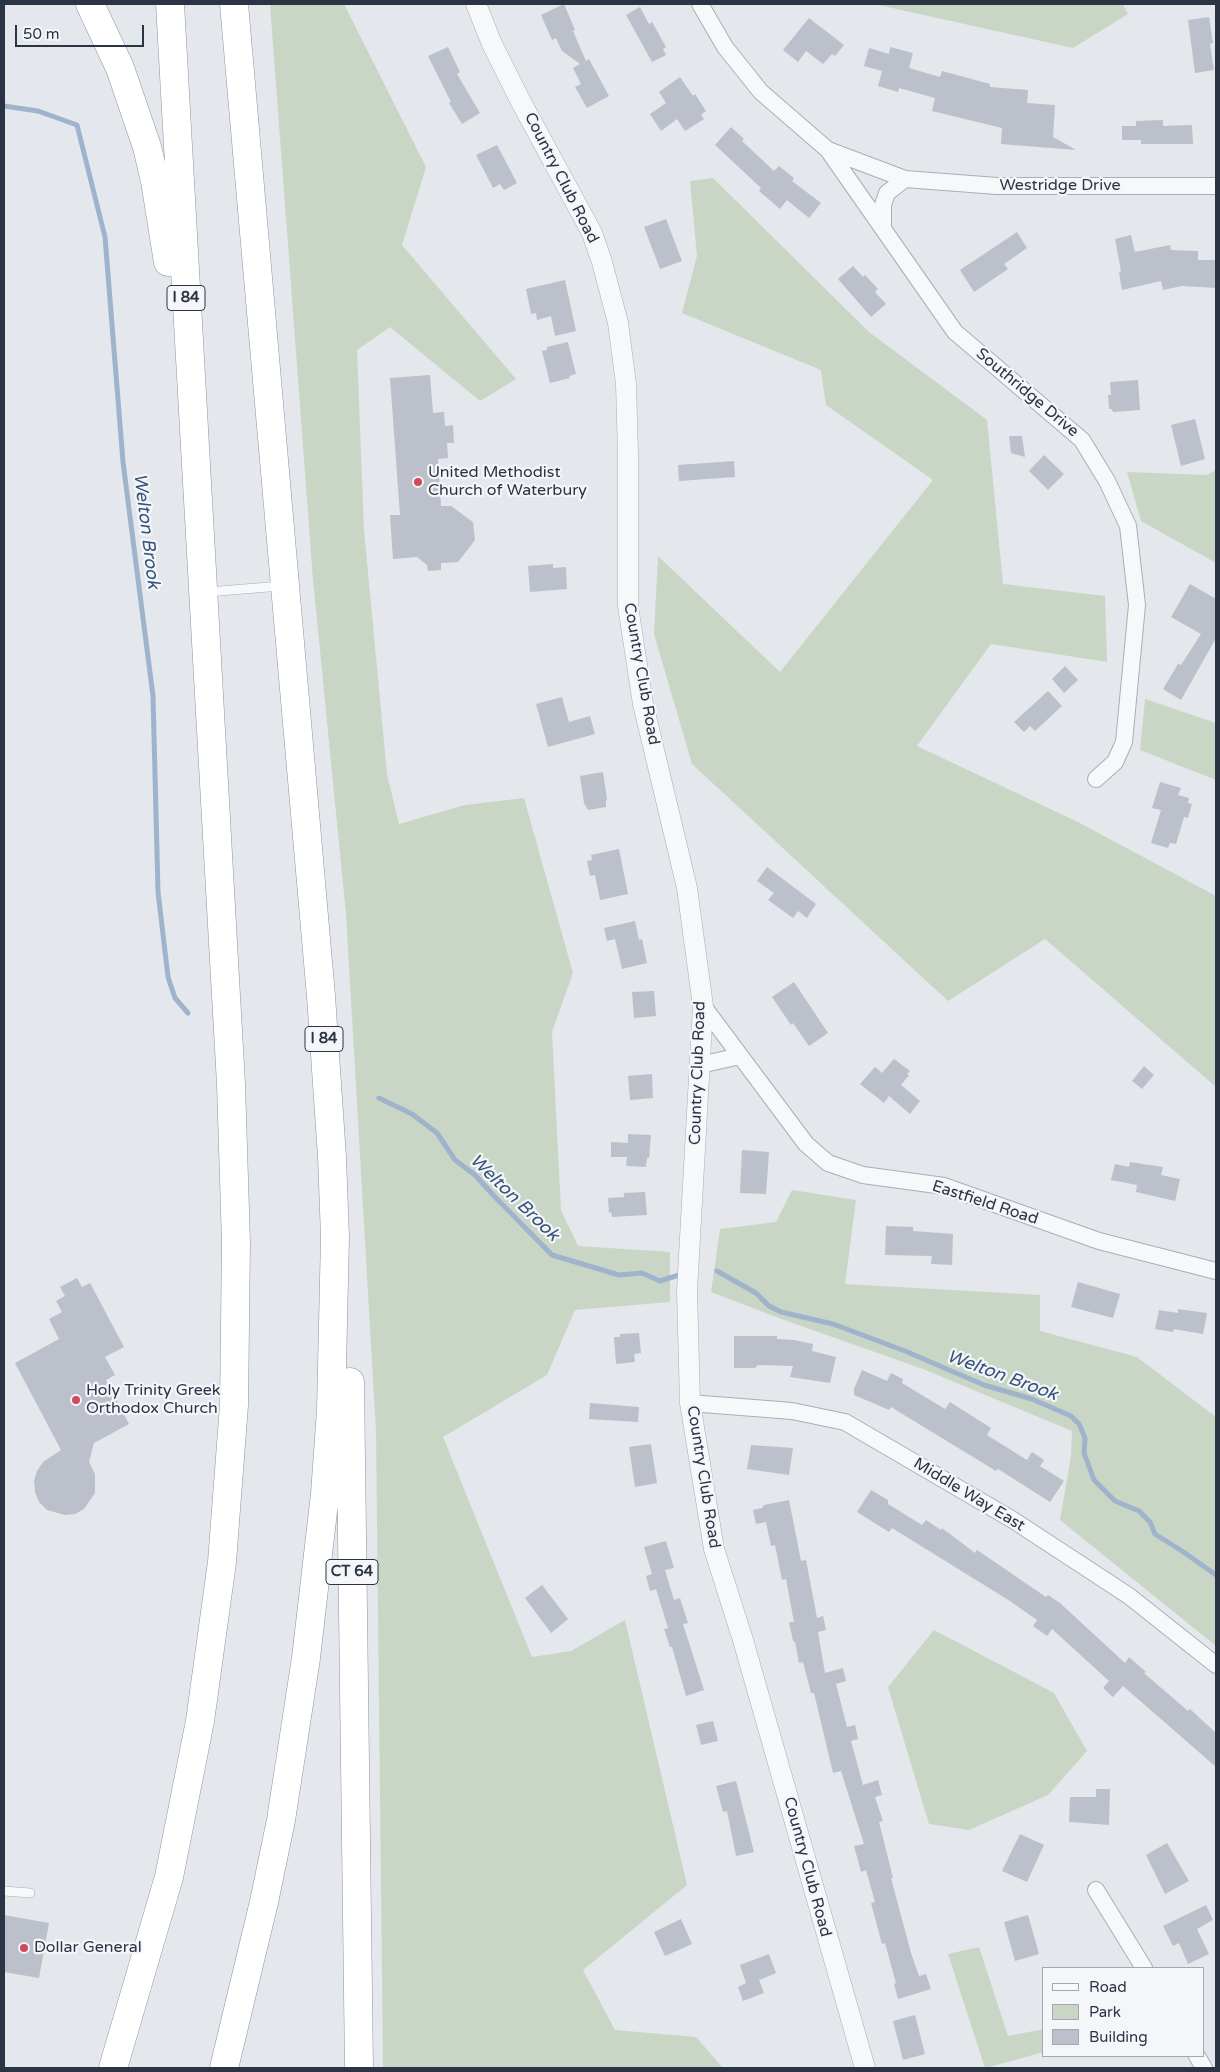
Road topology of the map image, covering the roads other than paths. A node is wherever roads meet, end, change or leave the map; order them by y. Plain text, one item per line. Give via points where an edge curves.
1 (90, 4) edge
2 (170, 4) edge
3 (234, 4) edge
4 (476, 4) edge
5 (700, 4) edge
6 (828, 150) junction
7 (905, 179) junction
8 (1216, 186) edge
9 (883, 228) junction
10 (284, 586) junction
11 (203, 592) junction
12 (1096, 779) dead end
13 (703, 1006) junction
14 (740, 1056) junction
15 (700, 1065) junction
16 (327, 1077) junction
17 (1216, 1271) edge
18 (690, 1403) junction
19 (1216, 1665) edge
20 (1096, 1890) dead end
21 (4, 1891) edge
22 (30, 1893) dead end
23 (1143, 1967) edge
24 (1198, 2057) edge
25 (114, 2068) edge
26 (224, 2068) edge
27 (359, 2068) edge
28 (865, 2068) edge
29 (1204, 2068) edge

1 - 11 highway via 120,68 155,181 167,255
2 - 11 highway, I 84
3 - 10 highway, I 84
4 - 13 street, Country Club Road via 517,94 592,233 618,323 626,393 628,606 643,704 687,888
5 - 6 street, Westridge Drive via 725,47 761,92
6 - 7 street, Westridge Drive
6 - 9 street, Southridge Drive
7 - 8 street, Westridge Drive via 997,186
7 - 9 street via 888,193 883,205
9 - 12 street, Southridge Drive via 955,332 1082,440 1107,481 1128,526 1137,605 1124,742 1116,762
10 - 11 lane
10 - 16 highway, I 84
11 - 25 highway, I 84 via 234,1162 236,1325 233,1414 222,1562 186,1798 169,1877
13 - 14 street, Eastfield Road
13 - 15 street, Country Club Road
14 - 15 street
14 - 17 street, Eastfield Road via 806,1144 828,1163 863,1175 944,1186 1099,1241
15 - 18 street, Country Club Road via 688,1291
16 - 26 highway, I 84 via 335,1246 332,1410 326,1494 306,1658 282,1811
16 - 27 highway, CT 64 via 349,1314
18 - 19 street, Middle Way East via 792,1411 845,1422 1038,1536 1128,1596
18 - 28 street, Country Club Road via 714,1550 746,1650
20 - 23 street
21 - 22 lane
24 - 29 street

